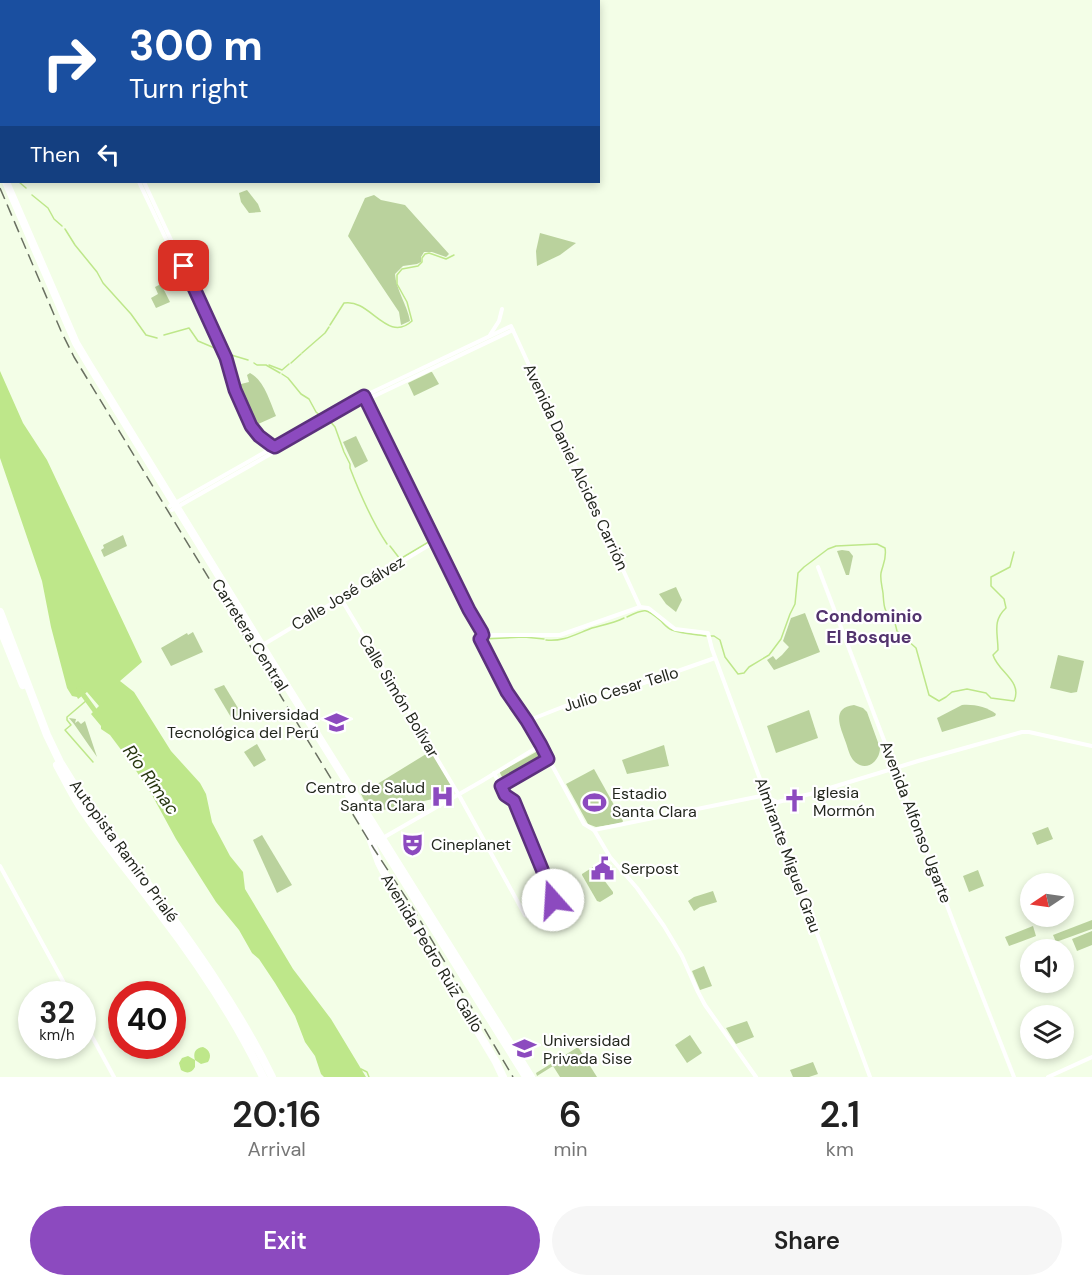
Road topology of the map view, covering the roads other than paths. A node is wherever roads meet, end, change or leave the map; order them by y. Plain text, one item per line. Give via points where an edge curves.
1 (1, 183) edge
2 (6, 183) edge
3 (139, 183) edge
4 (144, 183) edge
5 (502, 309) dead end
6 (512, 328) junction
7 (488, 338) junction
8 (436, 364) junction
9 (365, 398) junction
10 (275, 447) junction
11 (268, 451) junction
12 (173, 507) junction
13 (436, 541) junction
14 (818, 567) dead end
15 (340, 597) junction
16 (640, 607) junction
17 (0, 612) edge
18 (0, 628) edge
19 (482, 637) junction
20 (261, 645) junction
21 (715, 658) junction
22 (295, 704) junction
23 (527, 721) junction
24 (541, 745) junction
25 (1092, 746) edge
26 (548, 759) junction
27 (896, 768) junction
28 (494, 773) junction
29 (501, 786) junction
30 (458, 794) junction
31 (349, 795) joint
32 (767, 797) junction
33 (778, 803) junction
34 (770, 804) junction
35 (594, 830) junction
36 (380, 841) junction
37 (0, 866) edge
38 (63, 981) edge
39 (96, 1044) edge
40 (1092, 1057) edge
41 (114, 1077) edge
42 (263, 1077) edge
43 (272, 1077) edge
44 (503, 1077) edge
45 (525, 1077) edge
46 (531, 1077) edge
47 (756, 1077) edge
48 (870, 1077) edge
49 (1014, 1077) edge
50 (1048, 1077) edge

1 - 12 highway, Carretera Central via 72,344
2 - 12 highway, Carretera Central via 76,343
3 - 11 street via 224,362 246,424
4 - 10 street via 226,358 251,426
5 - 7 street
6 - 7 street
6 - 8 street
6 - 16 street, Avenida Daniel Alcides Carrión
7 - 8 street
8 - 9 street
9 - 10 street
9 - 12 street
9 - 13 street
10 - 11 street
11 - 12 street
12 - 20 highway, Carretera Central
12 - 22 highway, Carretera Central
13 - 15 street, Calle José Gálvez
13 - 19 street
14 - 27 street, Avenida Alfonso Ugarte
15 - 20 street, Calle José Gálvez
15 - 30 street, Calle Simón Bolívar
16 - 19 street via 560,635
16 - 21 street, Almirante Miguel Grau via 648,608 675,629 708,633
17 - 43 highway, Autopista Ramiro Prialé via 60,762 226,994
18 - 42 highway, Autopista Ramiro Prialé via 42,735 79,805 206,977
19 - 23 street via 507,692
20 - 22 highway, Carretera Central
21 - 23 street, Julio Cesar Tello
21 - 32 street, Almirante Miguel Grau
22 - 31 highway, Carretera Central
22 - 36 highway, Carretera Central
23 - 24 street
24 - 26 street
24 - 28 street
25 - 27 street via 1022,732
26 - 29 street
26 - 35 street via 584,824
27 - 33 street
27 - 49 street, Avenida Alfonso Ugarte
28 - 29 street
28 - 30 street
29 - 30 street, Calle Simón Bolívar via 514,801 554,899 528,916
30 - 36 street
31 - 36 highway, Avenida Pedro Ruiz Gallo via 366,827
32 - 33 street
32 - 34 street, Almirante Miguel Grau
32 - 35 street
33 - 34 street
34 - 48 street, Almirante Miguel Grau
35 - 47 street via 664,926 705,1005
36 - 44 highway, Avenida Pedro Ruiz Gallo via 383,872
36 - 45 main road, Carretera Central
36 - 46 highway, Carretera Central
37 - 38 street
39 - 41 street
40 - 50 street

